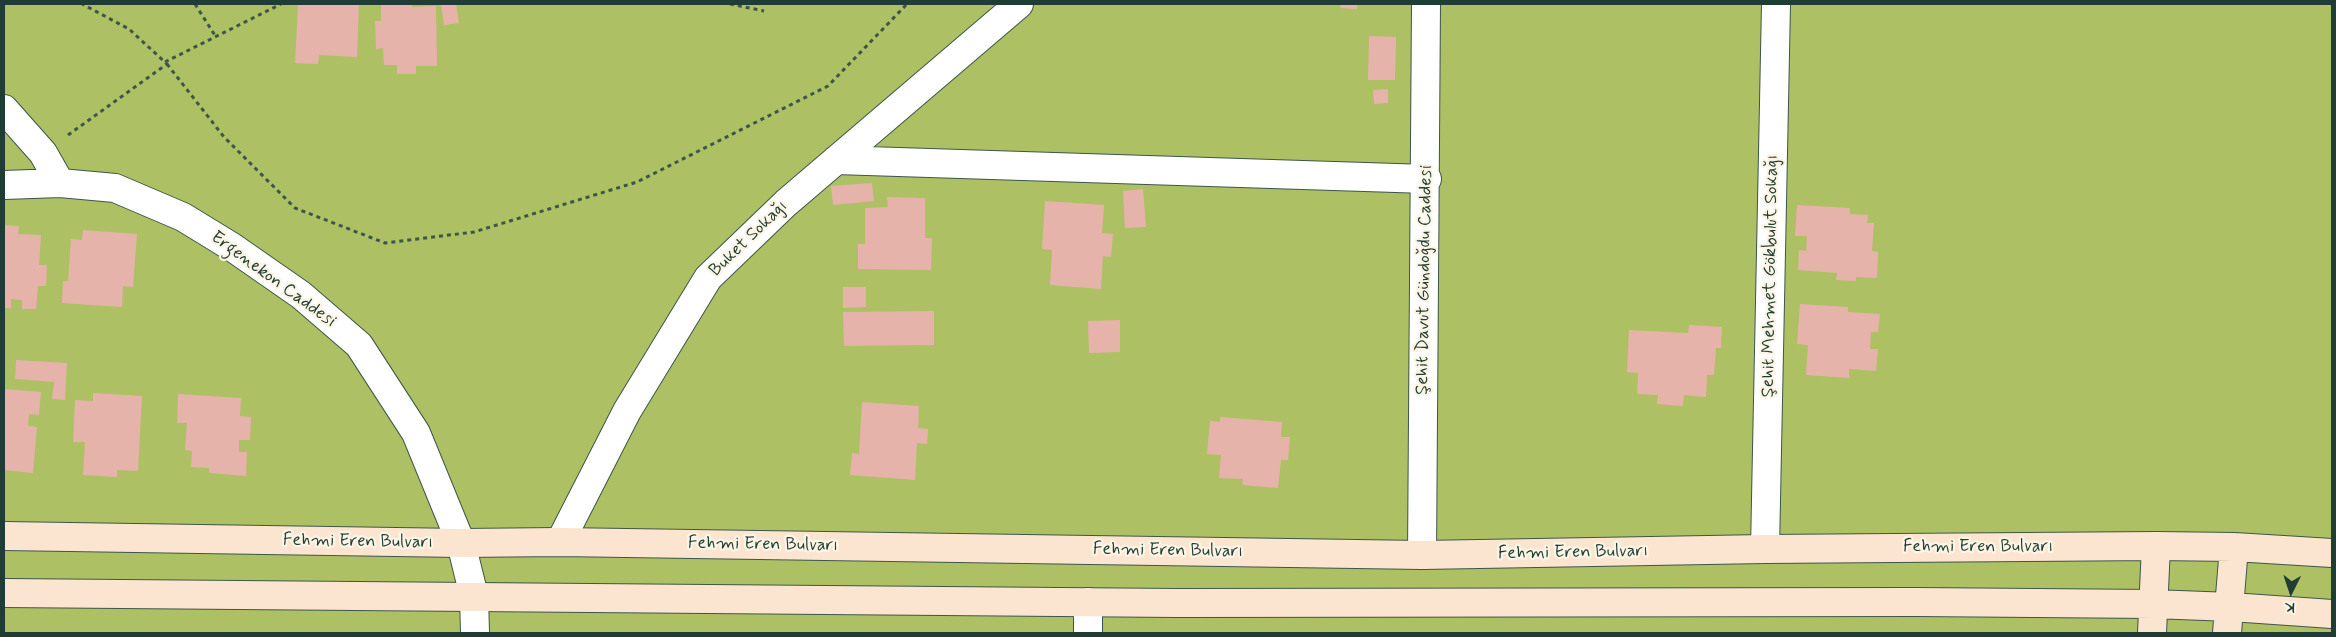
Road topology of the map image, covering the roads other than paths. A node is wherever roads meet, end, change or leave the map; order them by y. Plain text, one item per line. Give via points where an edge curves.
1 (1019, 4) edge
2 (1426, 4) edge
3 (1776, 4) edge
4 (4, 109) edge
5 (836, 160) junction
6 (1427, 179) junction
7 (60, 183) junction
8 (4, 185) edge
9 (4, 536) edge
10 (560, 542) junction
11 (461, 543) junction
12 (2156, 546) junction
13 (2234, 547) junction
14 (1765, 549) junction
15 (2332, 553) edge
16 (1422, 555) junction
17 (4, 593) edge
18 (474, 596) junction
19 (1088, 602) junction
20 (2152, 604) junction
21 (2231, 607) junction
22 (2332, 614) edge
23 (475, 633) edge
24 (1088, 633) edge
25 (2152, 633) edge
26 (2228, 633) edge

1 - 5 street, Buket Sokağı
2 - 6 street, Şehit Davut Gündoğdu Caddesi
3 - 14 street, Şehit Mehmet Gökbulut Sokağı
4 - 7 street via 43,153
5 - 6 street
5 - 10 street, Buket Sokağı via 708,278 628,410
6 - 16 street, Şehit Davut Gündoğdu Caddesi
7 - 8 street, Ergenekon Caddesi
7 - 11 street, Ergenekon Caddesi via 115,188 183,217 301,296 359,345 416,433
9 - 11 street, Fehmi Eren Bulvarı
10 - 11 street, Fehmi Eren Bulvarı
10 - 16 street, Fehmi Eren Bulvarı
11 - 18 street, Ergenekon Caddesi
12 - 13 street, Fehmi Eren Bulvarı
12 - 14 street, Fehmi Eren Bulvarı
12 - 20 street
13 - 15 street, Fehmi Eren Bulvarı
13 - 21 street
14 - 16 street, Fehmi Eren Bulvarı
17 - 18 street
18 - 19 street
18 - 23 street, Ergenekon Caddesi
19 - 20 street
19 - 24 street
20 - 21 street
20 - 25 street
21 - 22 street
21 - 26 street

